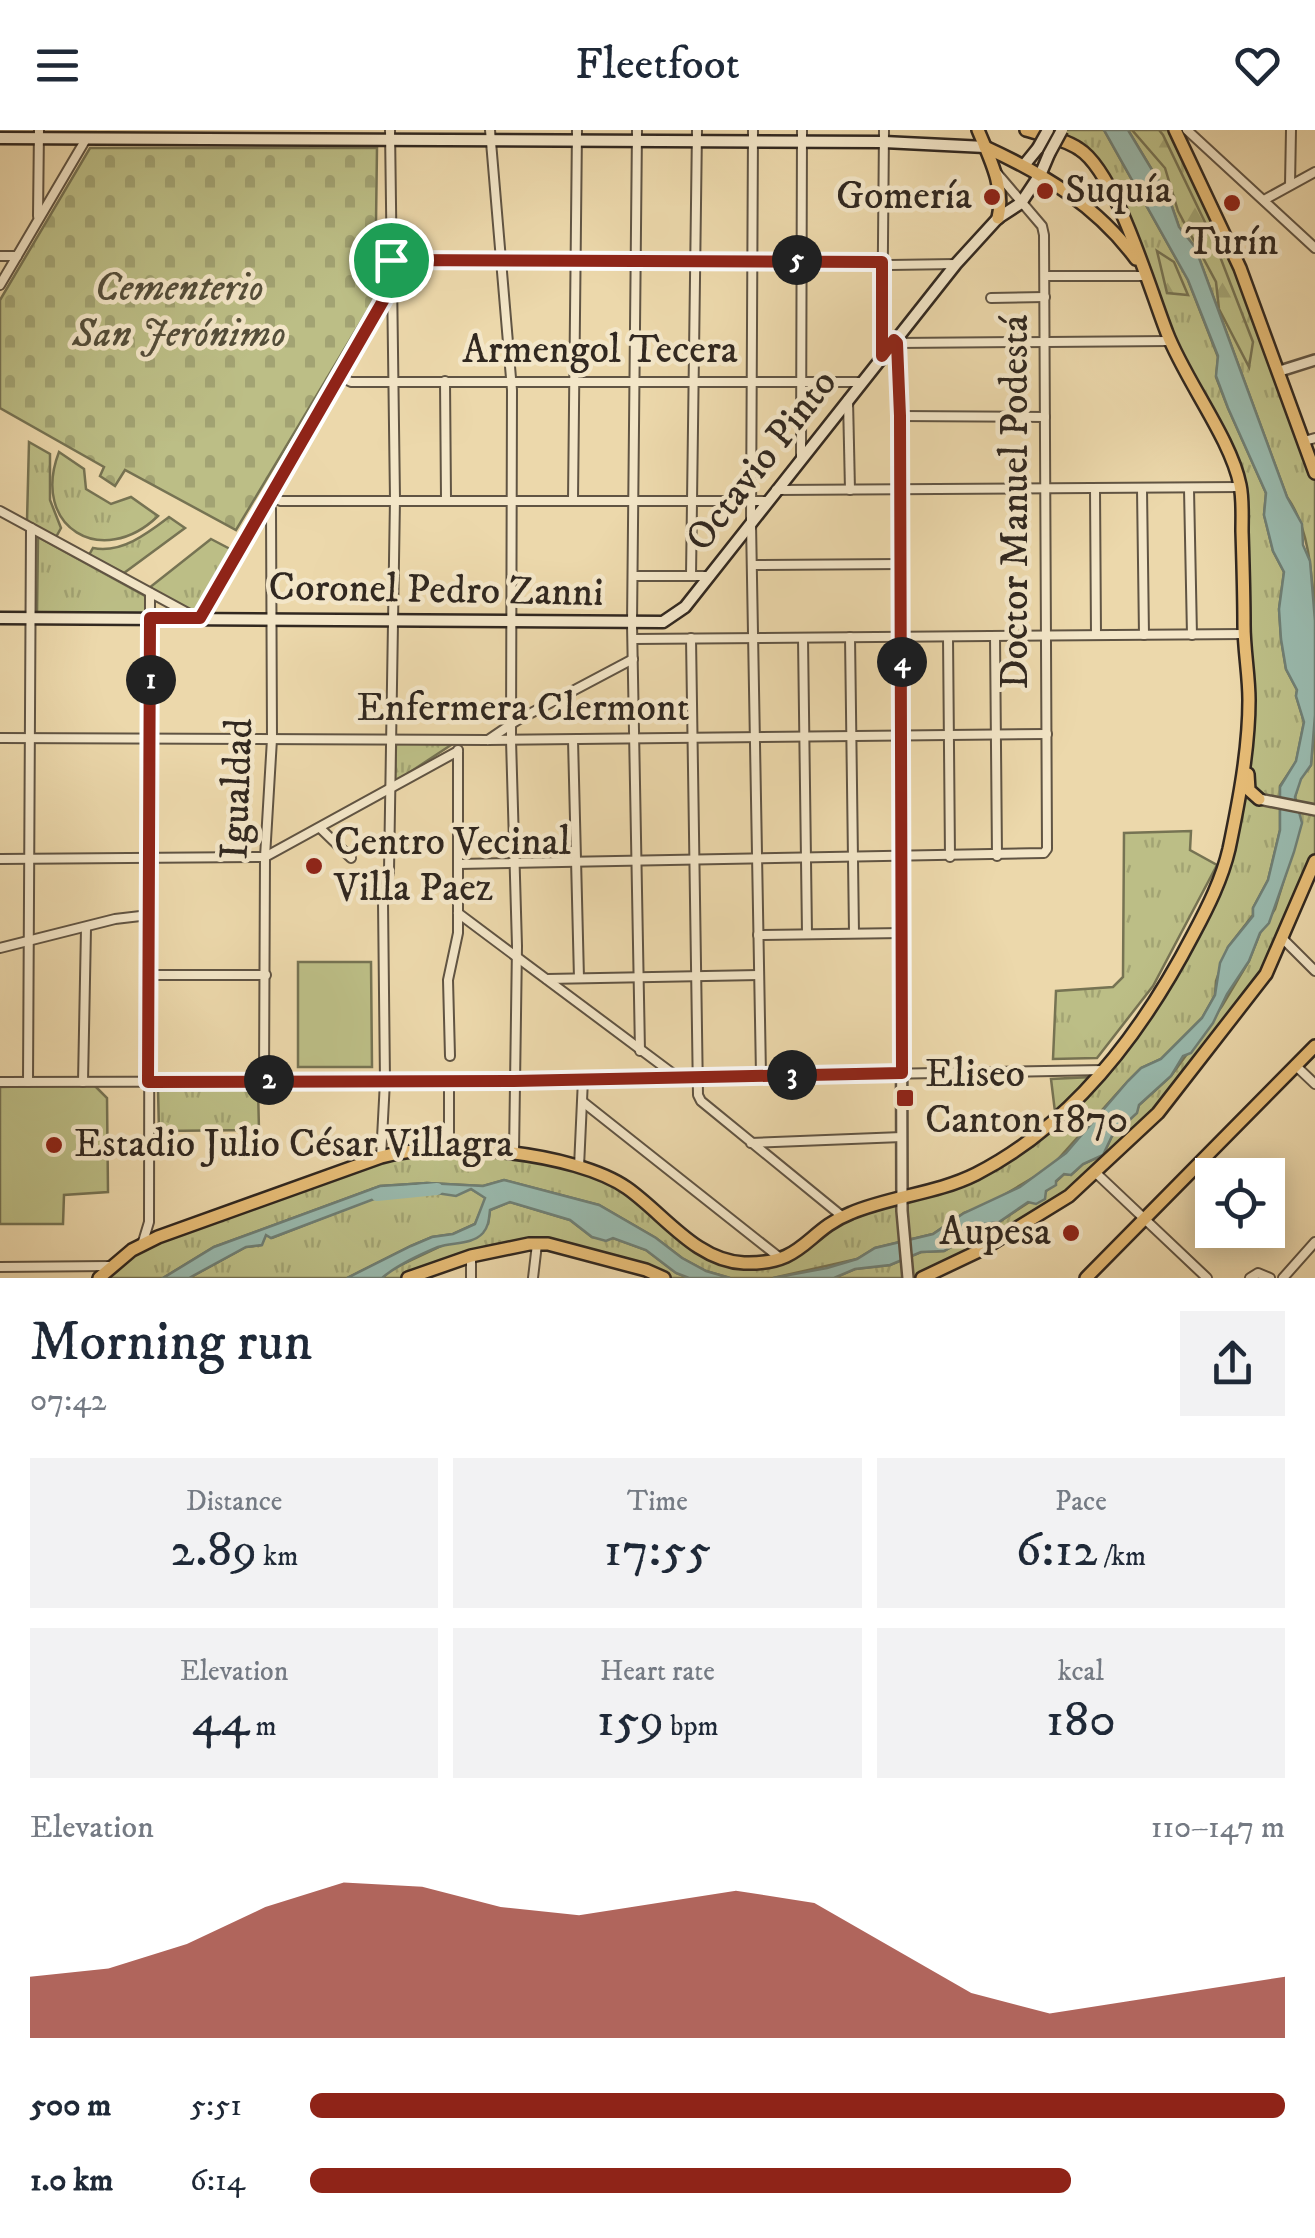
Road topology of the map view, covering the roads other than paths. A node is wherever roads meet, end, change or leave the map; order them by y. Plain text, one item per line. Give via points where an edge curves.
1 (978, 130) edge
2 (1026, 130) edge
3 (1048, 130) edge
4 (1062, 130) edge
5 (1175, 130) edge
6 (1291, 130) edge
7 (1190, 131) edge
8 (39, 134) edge
9 (158, 134) edge
10 (276, 135) edge
11 (577, 135) edge
12 (390, 136) edge
13 (490, 136) edge
14 (637, 136) edge
15 (696, 136) edge
16 (753, 136) edge
17 (802, 136) edge
18 (884, 136) edge
19 (0, 138) edge
20 (86, 139) junction
21 (985, 146) junction
22 (1043, 151) junction
23 (1025, 164) junction
24 (992, 168) junction
25 (1315, 172) edge
26 (1041, 173) junction
27 (1290, 185) junction
28 (1264, 200) junction
29 (1021, 203) junction
30 (998, 218) junction
31 (38, 220) junction
32 (1315, 247) edge
33 (0, 256) edge
34 (17, 256) junction
35 (391, 260) junction
36 (500, 260) junction
37 (576, 260) junction
38 (636, 260) junction
39 (696, 260) junction
40 (752, 260) junction
41 (802, 260) junction
42 (882, 262) junction
43 (956, 264) junction
44 (1143, 271) junction
45 (1045, 276) junction
46 (0, 285) edge
47 (391, 287) junction
48 (1045, 297) junction
49 (991, 298) dead end
50 (1045, 340) junction
51 (1170, 341) junction
52 (895, 342) junction
53 (882, 356) junction
54 (1315, 360) edge
55 (1280, 371) junction
56 (341, 377) junction
57 (634, 380) junction
58 (694, 380) junction
59 (752, 380) junction
60 (801, 380) junction
61 (510, 381) junction
62 (574, 381) junction
63 (392, 382) junction
64 (445, 382) junction
65 (861, 382) junction
66 (848, 397) junction
67 (900, 416) junction
68 (1045, 417) junction
69 (1310, 440) edge
70 (801, 457) junction
71 (1315, 473) edge
72 (1241, 487) junction
73 (1046, 489) junction
74 (1096, 489) junction
75 (1142, 489) junction
76 (1189, 489) junction
77 (776, 490) junction
78 (850, 490) junction
79 (900, 490) junction
80 (269, 499) junction
81 (394, 499) junction
82 (446, 499) junction
83 (511, 500) junction
84 (573, 500) junction
85 (634, 500) junction
86 (694, 500) junction
87 (752, 501) junction
88 (768, 501) junction
89 (0, 511) edge
90 (751, 522) junction
91 (31, 528) junction
92 (901, 564) junction
93 (752, 565) junction
94 (633, 576) junction
95 (691, 576) junction
96 (710, 576) junction
97 (150, 592) junction
98 (1244, 617) junction
99 (0, 618) edge
100 (31, 618) junction
101 (150, 618) junction
102 (199, 618) junction
103 (272, 618) junction
104 (394, 619) junction
105 (512, 619) junction
106 (632, 624) junction
107 (1244, 634) junction
108 (1144, 635) junction
109 (1192, 635) junction
110 (948, 636) junction
111 (995, 636) junction
112 (1046, 636) junction
113 (1096, 636) junction
114 (850, 637) junction
115 (902, 637) junction
116 (691, 638) junction
117 (753, 638) junction
118 (803, 638) junction
119 (632, 639) junction
120 (633, 659) junction
121 (511, 725) junction
122 (996, 734) junction
123 (1047, 734) junction
124 (948, 735) junction
125 (852, 736) junction
126 (902, 736) junction
127 (804, 737) junction
128 (0, 738) edge
129 (31, 738) junction
130 (151, 738) junction
131 (692, 738) junction
132 (755, 738) junction
133 (272, 739) junction
134 (634, 739) junction
135 (394, 740) junction
136 (458, 740) junction
137 (488, 740) junction
138 (511, 740) junction
139 (573, 740) junction
140 (458, 751) junction
141 (391, 787) junction
142 (1257, 799) junction
143 (1315, 810) edge
144 (320, 828) junction
145 (997, 856) junction
146 (265, 857) junction
147 (950, 857) junction
148 (351, 858) dead end
149 (853, 858) junction
150 (903, 858) junction
151 (0, 859) edge
152 (31, 859) junction
153 (150, 859) junction
154 (806, 859) junction
155 (694, 860) junction
156 (757, 860) junction
157 (1315, 861) edge
158 (576, 862) junction
159 (636, 862) junction
160 (515, 863) junction
161 (458, 864) junction
162 (1215, 891) junction
163 (458, 914) junction
164 (150, 915) junction
165 (86, 928) junction
166 (903, 932) junction
167 (806, 934) junction
168 (854, 934) junction
169 (758, 935) junction
170 (1282, 938) junction
171 (31, 942) junction
172 (0, 948) edge
173 (516, 956) junction
174 (1315, 971) edge
175 (150, 974) junction
176 (759, 974) junction
177 (266, 975) junction
178 (696, 976) junction
179 (638, 977) junction
180 (580, 978) junction
181 (547, 979) junction
182 (1315, 1046) edge
183 (640, 1051) junction
184 (450, 1056) dead end
185 (1296, 1065) junction
186 (1103, 1070) junction
187 (902, 1073) junction
188 (760, 1075) junction
189 (676, 1076) junction
190 (698, 1076) junction
191 (264, 1080) junction
192 (583, 1080) junction
193 (385, 1081) junction
194 (450, 1081) junction
195 (514, 1081) junction
196 (0, 1082) edge
197 (28, 1082) junction
198 (84, 1082) junction
199 (148, 1082) junction
200 (1315, 1084) edge
201 (583, 1102) junction
202 (902, 1138) junction
203 (751, 1143) junction
204 (449, 1151) junction
205 (514, 1153) junction
206 (381, 1157) junction
207 (579, 1167) junction
208 (1096, 1173) junction
209 (902, 1205) junction
210 (843, 1217) junction
211 (1142, 1220) junction
212 (1315, 1242) edge
213 (538, 1244) junction
214 (142, 1245) junction
215 (470, 1256) junction
216 (782, 1260) junction
217 (111, 1266) junction
218 (0, 1267) edge
219 (19, 1267) junction
220 (908, 1276) edge
221 (19, 1278) edge
222 (100, 1278) edge
223 (408, 1278) edge
224 (471, 1278) edge
225 (533, 1278) edge
226 (664, 1278) edge
227 (922, 1278) edge
228 (1086, 1278) edge
229 (1206, 1278) edge
230 (1250, 1278) edge
231 (1270, 1278) edge
232 (1283, 1278) edge

1 - 21 main road
2 - 44 main road via 1079,148 1094,162 1129,226
3 - 22 main road, bridge
4 - 22 main road, bridge
5 - 55 main road
6 - 27 street
7 - 28 street
8 - 19 main road
8 - 20 main road
8 - 31 street
9 - 10 main road
9 - 20 main road
10 - 12 main road
11 - 13 main road
11 - 14 main road
11 - 37 street
12 - 13 main road
12 - 35 street
13 - 36 street
14 - 15 main road
14 - 38 street
15 - 16 main road
15 - 39 street
16 - 17 main road
16 - 40 street
17 - 18 main road
17 - 41 street
18 - 21 main road
18 - 42 street
20 - 31 street
21 - 23 main road
21 - 24 main road
22 - 23 main road
22 - 26 main road, Octavio Pinto
23 - 26 main road
24 - 29 street, Doctor Manuel Podestá
24 - 30 main road via 1002,196
25 - 27 street
26 - 29 main road, Octavio Pinto
26 - 44 main road via 1106,224
27 - 28 street
28 - 32 street
29 - 30 main road, Octavio Pinto
29 - 45 street, Doctor Manuel Podestá via 1042,226
30 - 43 main road, Octavio Pinto
31 - 34 street
33 - 34 street
34 - 46 street
35 - 36 street
35 - 47 street
36 - 37 street
36 - 61 street
37 - 38 street
37 - 62 street
38 - 39 street
38 - 57 street
39 - 40 street
39 - 58 street
40 - 41 street
40 - 59 street
41 - 42 street
41 - 60 street
42 - 43 street
42 - 53 street
43 - 52 main road, Octavio Pinto
44 - 45 street
44 - 51 main road
45 - 48 street, Doctor Manuel Podestá
47 - 56 street
47 - 63 street
48 - 49 street
48 - 50 street, Doctor Manuel Podestá
50 - 51 street
50 - 52 street
50 - 68 street, Doctor Manuel Podestá
51 - 72 main road
52 - 53 main road, Octavio Pinto
52 - 67 street
53 - 65 main road, Octavio Pinto
54 - 55 street
55 - 69 main road
56 - 63 street, Armengol Tecera
56 - 80 street
57 - 58 street, Armengol Tecera
57 - 62 street, Armengol Tecera
57 - 85 street
58 - 59 street, Armengol Tecera
58 - 86 street
59 - 60 street, Armengol Tecera
59 - 87 street
60 - 65 street, Armengol Tecera
60 - 70 street
61 - 62 street, Armengol Tecera
61 - 64 street, Armengol Tecera
61 - 83 street
62 - 84 street
63 - 64 street, Armengol Tecera
63 - 81 street
64 - 82 street
65 - 66 main road, Octavio Pinto
66 - 70 main road, Octavio Pinto
66 - 78 street
67 - 68 street
67 - 79 street
68 - 73 street, Doctor Manuel Podestá
69 - 71 main road
70 - 77 main road, Octavio Pinto
72 - 76 street
72 - 98 main road
73 - 74 street
73 - 79 street
73 - 112 street, Doctor Manuel Podestá
74 - 75 street
74 - 113 street
75 - 76 street
75 - 108 street
76 - 109 street
77 - 78 street
77 - 88 main road, Octavio Pinto
78 - 79 street
79 - 92 street
80 - 81 street
80 - 102 street
80 - 103 street, Igualdad
81 - 82 street
81 - 104 street
82 - 83 street
83 - 84 street
83 - 105 street
84 - 85 street
85 - 86 street
85 - 94 street
86 - 87 street
86 - 95 street
87 - 88 street
87 - 90 street
88 - 90 main road, Octavio Pinto
89 - 91 street
90 - 93 street
90 - 96 main road, Octavio Pinto
91 - 97 street
91 - 100 street
92 - 93 street
92 - 115 street
93 - 117 street
94 - 95 street
94 - 106 street
95 - 96 street
96 - 106 main road, Octavio Pinto via 672,618
97 - 101 street
97 - 102 street
98 - 107 main road
98 - 142 main road via 1256,712 1247,785
99 - 100 main road, Coronel Pedro Zanni
100 - 101 main road, Coronel Pedro Zanni
100 - 129 street
101 - 102 main road, Coronel Pedro Zanni
101 - 130 street
102 - 103 main road, Coronel Pedro Zanni
103 - 104 main road, Coronel Pedro Zanni
103 - 133 street, Igualdad
104 - 105 main road, Coronel Pedro Zanni
104 - 135 street
105 - 106 main road, Coronel Pedro Zanni
105 - 121 street
106 - 119 street
107 - 109 street, Coronel Pedro Zanni
107 - 162 main road via 1248,722 1236,816
108 - 109 street, Coronel Pedro Zanni
108 - 113 street, Coronel Pedro Zanni
110 - 111 street, Coronel Pedro Zanni
110 - 115 street, Coronel Pedro Zanni
110 - 124 street
111 - 112 street, Coronel Pedro Zanni
111 - 122 street
112 - 113 street, Coronel Pedro Zanni
112 - 123 street, Doctor Manuel Podestá
114 - 115 street, Coronel Pedro Zanni
114 - 118 street, Coronel Pedro Zanni
114 - 125 street
115 - 126 street
116 - 117 street, Coronel Pedro Zanni
116 - 119 street, Coronel Pedro Zanni
116 - 131 street
117 - 118 street, Coronel Pedro Zanni
117 - 132 street
118 - 127 street
119 - 120 street
120 - 121 street
120 - 134 street
121 - 137 street
121 - 138 street
122 - 123 street, Enfermera Clermont
122 - 124 street, Enfermera Clermont
122 - 145 street
123 - 145 street, Doctor Manuel Podestá via 1044,853
124 - 126 street, Enfermera Clermont
124 - 147 street
125 - 126 street, Enfermera Clermont
125 - 127 street, Enfermera Clermont
125 - 149 street
126 - 150 street
127 - 132 street, Enfermera Clermont
127 - 154 street
128 - 129 street, Enfermera Clermont
129 - 130 street, Enfermera Clermont
129 - 152 street
130 - 133 street, Enfermera Clermont
130 - 153 street
131 - 132 street, Enfermera Clermont
131 - 134 street, Enfermera Clermont
131 - 155 street
132 - 156 street
133 - 135 street, Enfermera Clermont
133 - 146 street, Igualdad
134 - 139 street, Enfermera Clermont
134 - 159 street
135 - 136 street, Enfermera Clermont
135 - 141 street
136 - 137 street, Enfermera Clermont
136 - 140 street
137 - 138 street, Enfermera Clermont
138 - 139 street, Enfermera Clermont
138 - 160 street
139 - 158 street
140 - 141 street
140 - 161 street
141 - 144 street
141 - 193 street via 383,902
142 - 143 street
142 - 162 main road via 1244,810 1230,866
144 - 146 street
144 - 148 street
145 - 147 street
146 - 153 street
146 - 177 street, Igualdad
147 - 150 street
149 - 150 street
149 - 154 street
149 - 168 street
150 - 166 street
151 - 152 street
152 - 153 street
152 - 171 street
153 - 164 street
154 - 156 street
154 - 167 street
155 - 156 street
155 - 159 street
155 - 178 street
156 - 169 street
157 - 170 main road
158 - 159 street
158 - 160 street
158 - 180 street
159 - 179 street
160 - 161 street
160 - 173 street
161 - 163 street
162 - 186 main road via 1162,993
163 - 173 street
163 - 184 street via 448,974
164 - 165 street
164 - 175 street
165 - 171 street
165 - 198 street
166 - 168 street
166 - 187 street
167 - 168 street
167 - 169 street
169 - 176 street
170 - 174 street
170 - 208 main road via 1266,974 1172,1097
171 - 172 street
171 - 197 street
173 - 181 street
173 - 195 street
175 - 177 street
175 - 199 street
176 - 178 street
176 - 188 street
177 - 191 street, Igualdad
178 - 179 street
178 - 190 street
179 - 180 street
179 - 183 street
180 - 181 street
181 - 183 street
182 - 185 main road
183 - 189 street
185 - 200 street
185 - 211 main road
186 - 187 street
186 - 209 main road via 1054,1122 996,1163
187 - 188 street
187 - 202 street
188 - 190 street
189 - 190 street
189 - 192 street
190 - 203 street via 700,1101
191 - 193 street
191 - 199 street
192 - 195 street
192 - 201 street
193 - 194 street
193 - 206 street
194 - 195 street
194 - 204 street
195 - 205 street
196 - 197 street
197 - 198 street
198 - 199 street
199 - 214 street via 148,1222
201 - 207 street
201 - 216 street
202 - 203 street
202 - 209 street
203 - 210 street
204 - 205 main road
204 - 206 main road
205 - 207 main road
206 - 214 main road
207 - 216 main road via 623,1185 717,1256
208 - 211 street
208 - 227 main road via 994,1242
209 - 210 main road
209 - 220 street
210 - 216 main road
211 - 228 main road
211 - 229 street
212 - 232 street
213 - 215 main road
213 - 225 street
213 - 226 main road
214 - 217 main road
215 - 223 main road
215 - 224 street
217 - 219 street
217 - 222 main road
218 - 219 street
219 - 221 street
230 - 231 street via 1258,1272

